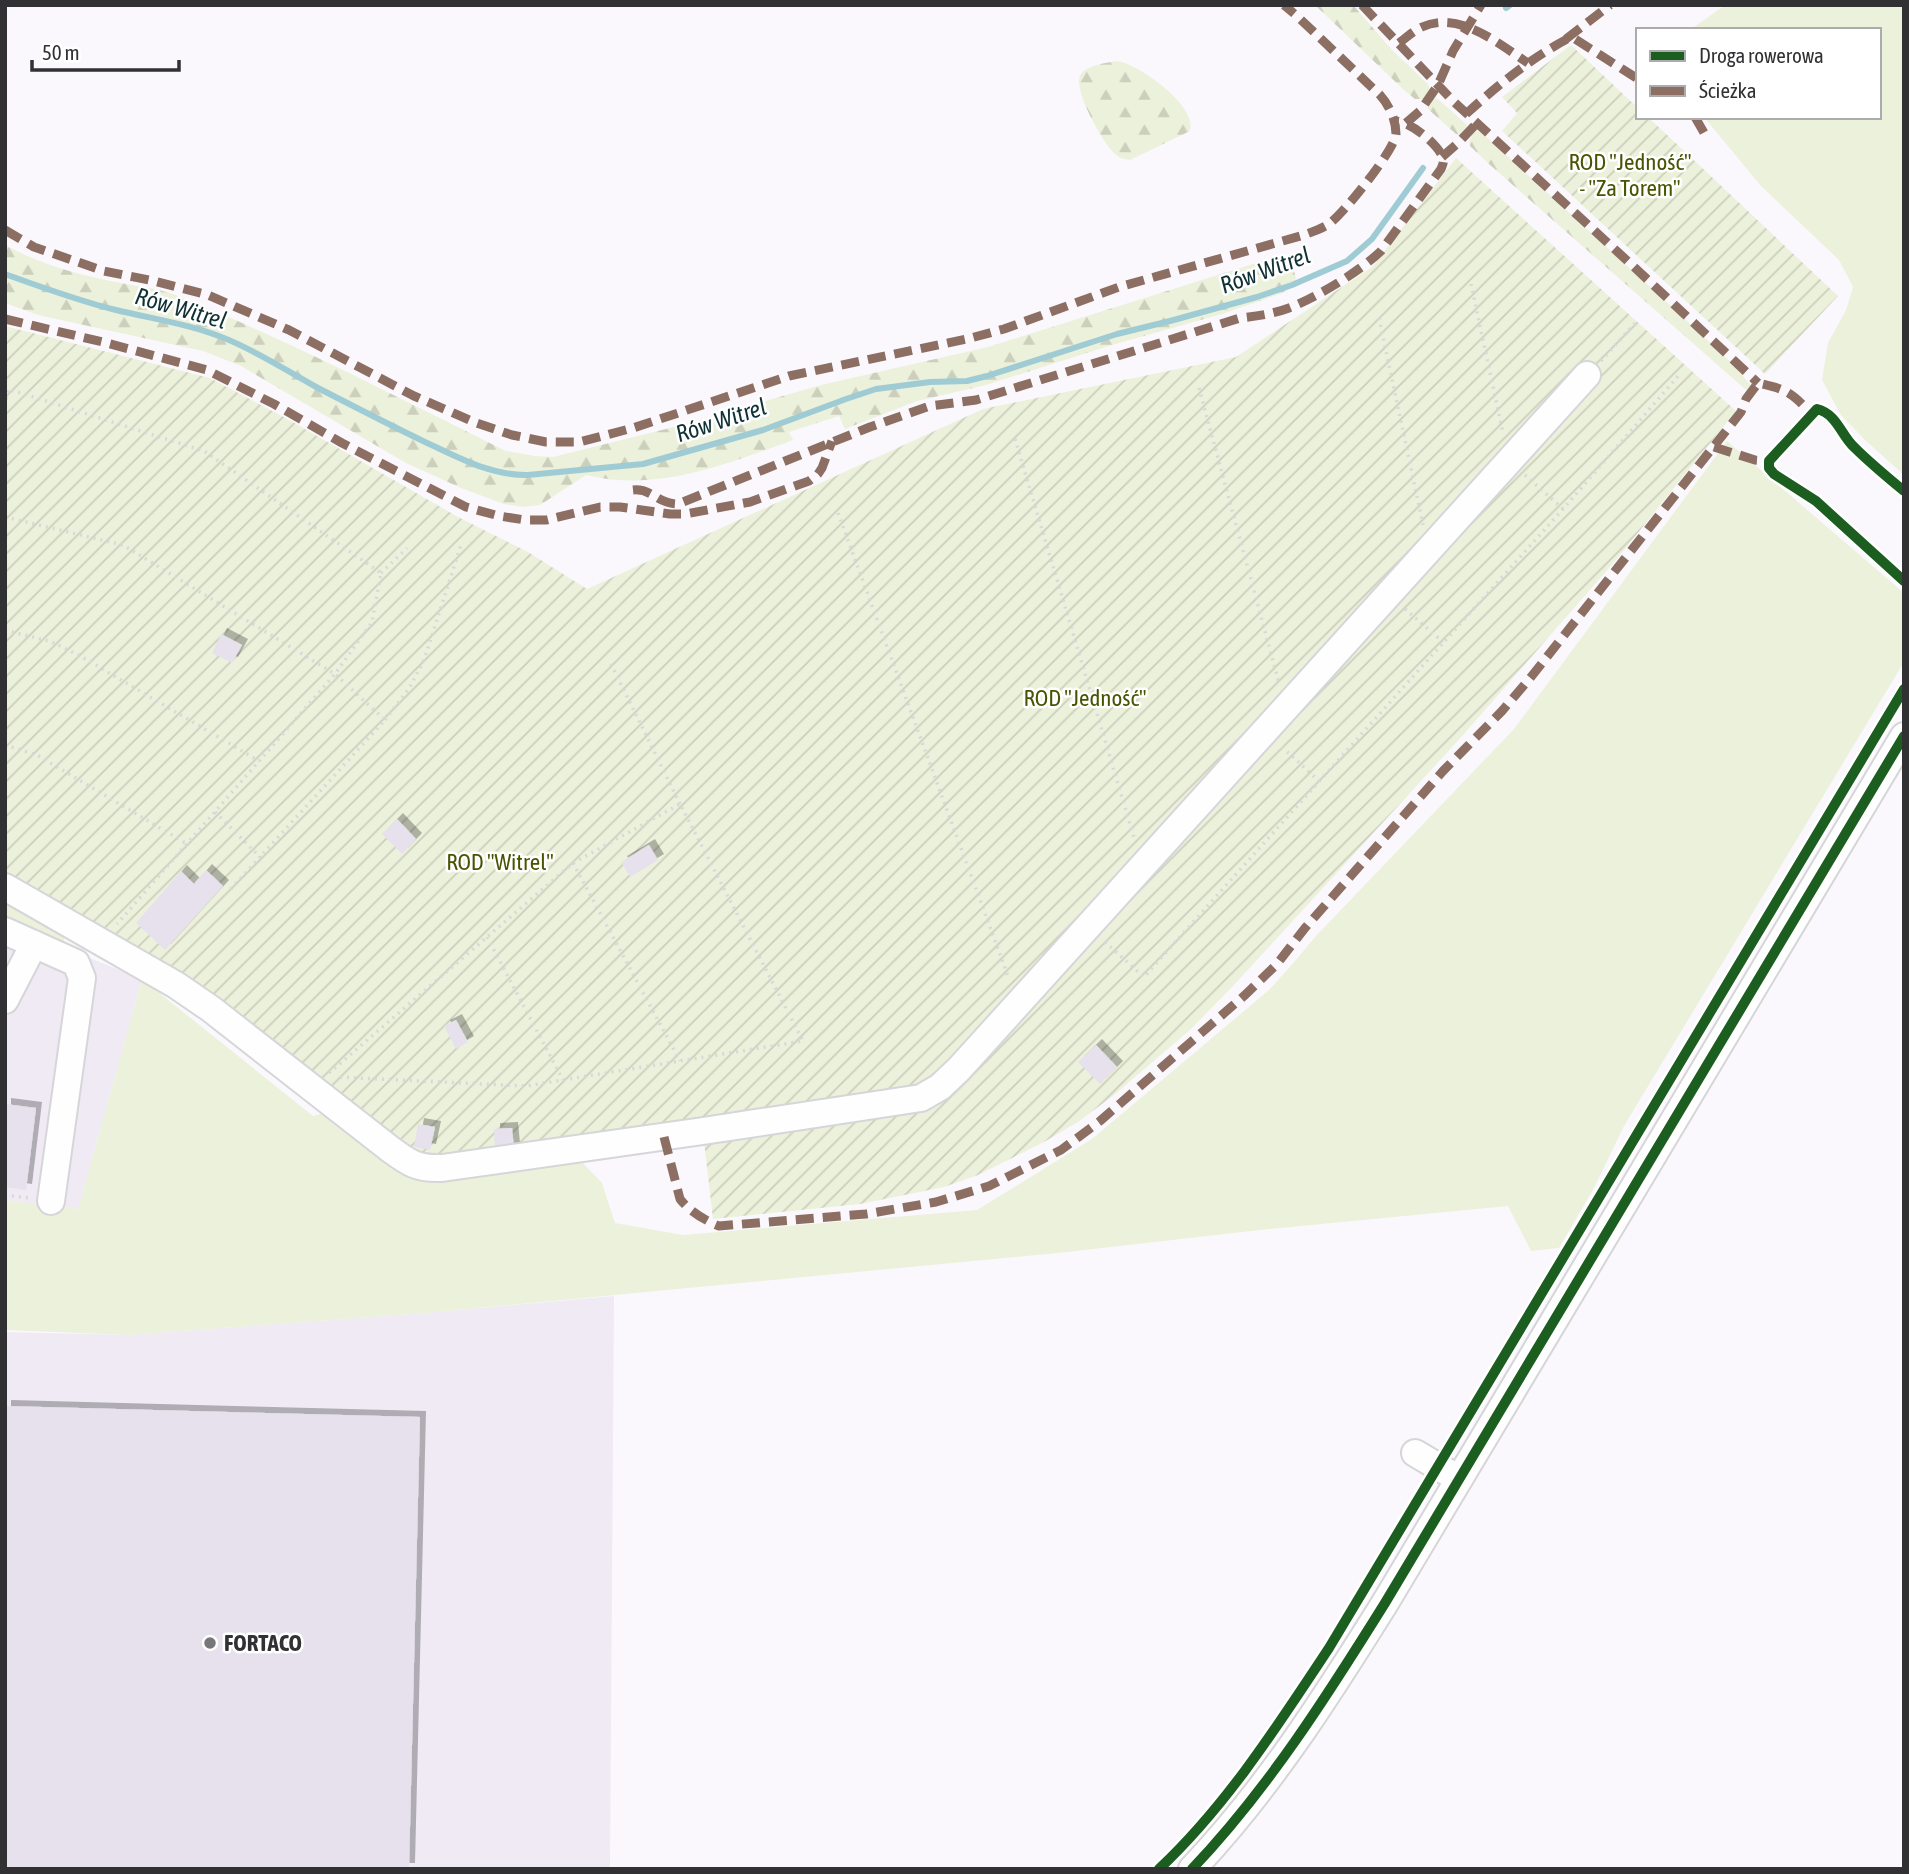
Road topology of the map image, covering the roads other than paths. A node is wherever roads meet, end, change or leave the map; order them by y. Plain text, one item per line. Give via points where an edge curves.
1 (1587, 375) road end
2 (1904, 736) edge
3 (5, 887) edge
4 (5, 931) edge
5 (34, 944) junction
6 (5, 1000) edge
7 (40, 1200) road end
8 (1415, 1453) dead end
9 (1459, 1479) junction
10 (1192, 1869) edge

1 - 3 street via 1019,1004 959,1069 921,1098 426,1169 390,1149 176,985
2 - 9 street
4 - 5 street
5 - 6 street
5 - 7 street via 76,963 82,978
8 - 9 street
9 - 10 street via 1310,1721

